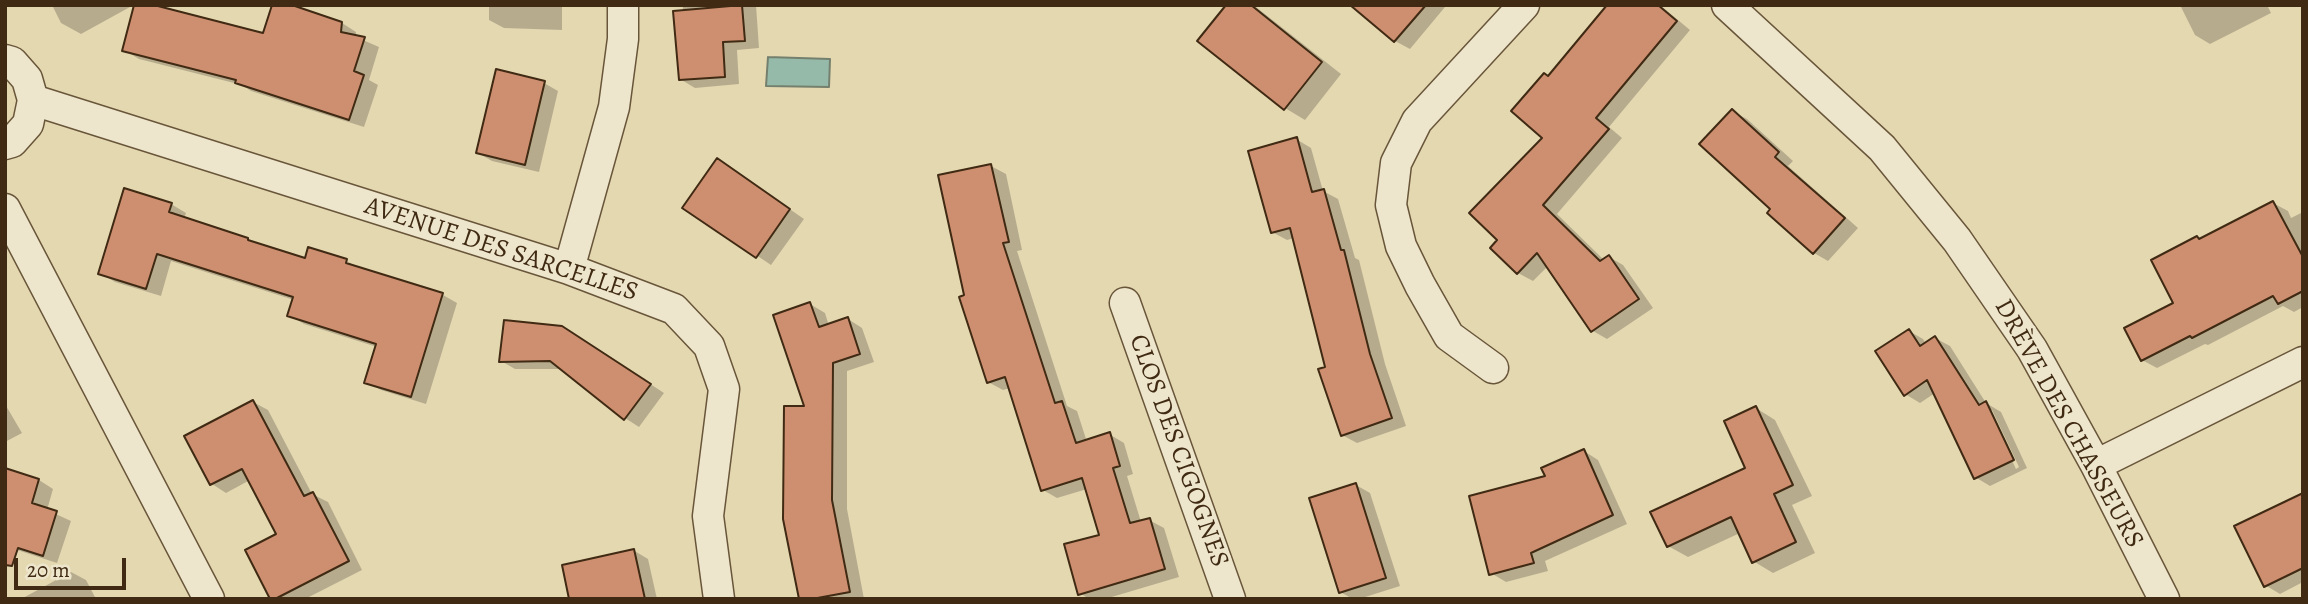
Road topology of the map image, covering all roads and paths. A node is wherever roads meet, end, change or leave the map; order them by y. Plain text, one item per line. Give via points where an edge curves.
1 (623, 5) edge
2 (1524, 5) edge
3 (1727, 5) edge
4 (5, 60) edge
5 (33, 100) junction
6 (5, 144) edge
7 (5, 209) edge
8 (569, 269) junction
9 (1125, 303) dead end
10 (2303, 362) edge
11 (1493, 368) dead end
12 (2096, 465) junction
13 (209, 599) edge
14 (719, 599) edge
15 (1230, 599) edge
16 (2164, 599) edge

1 - 8 street via 614,107
2 - 11 street via 1417,121 1396,163 1391,205 1401,246 1449,336
3 - 12 street, DRÈVE DES CHASSEURS via 1882,148 1957,240 2032,349
4 - 5 street via 27,79
5 - 6 street via 28,124
5 - 8 street, AVENUE DES SARCELLES
7 - 13 street
8 - 14 street, AVENUE DES SARCELLES via 674,309 709,346 724,390 708,516
9 - 15 street, CLOS DES CIGOGNES
10 - 12 street
12 - 16 street, DRÈVE DES CHASSEURS

